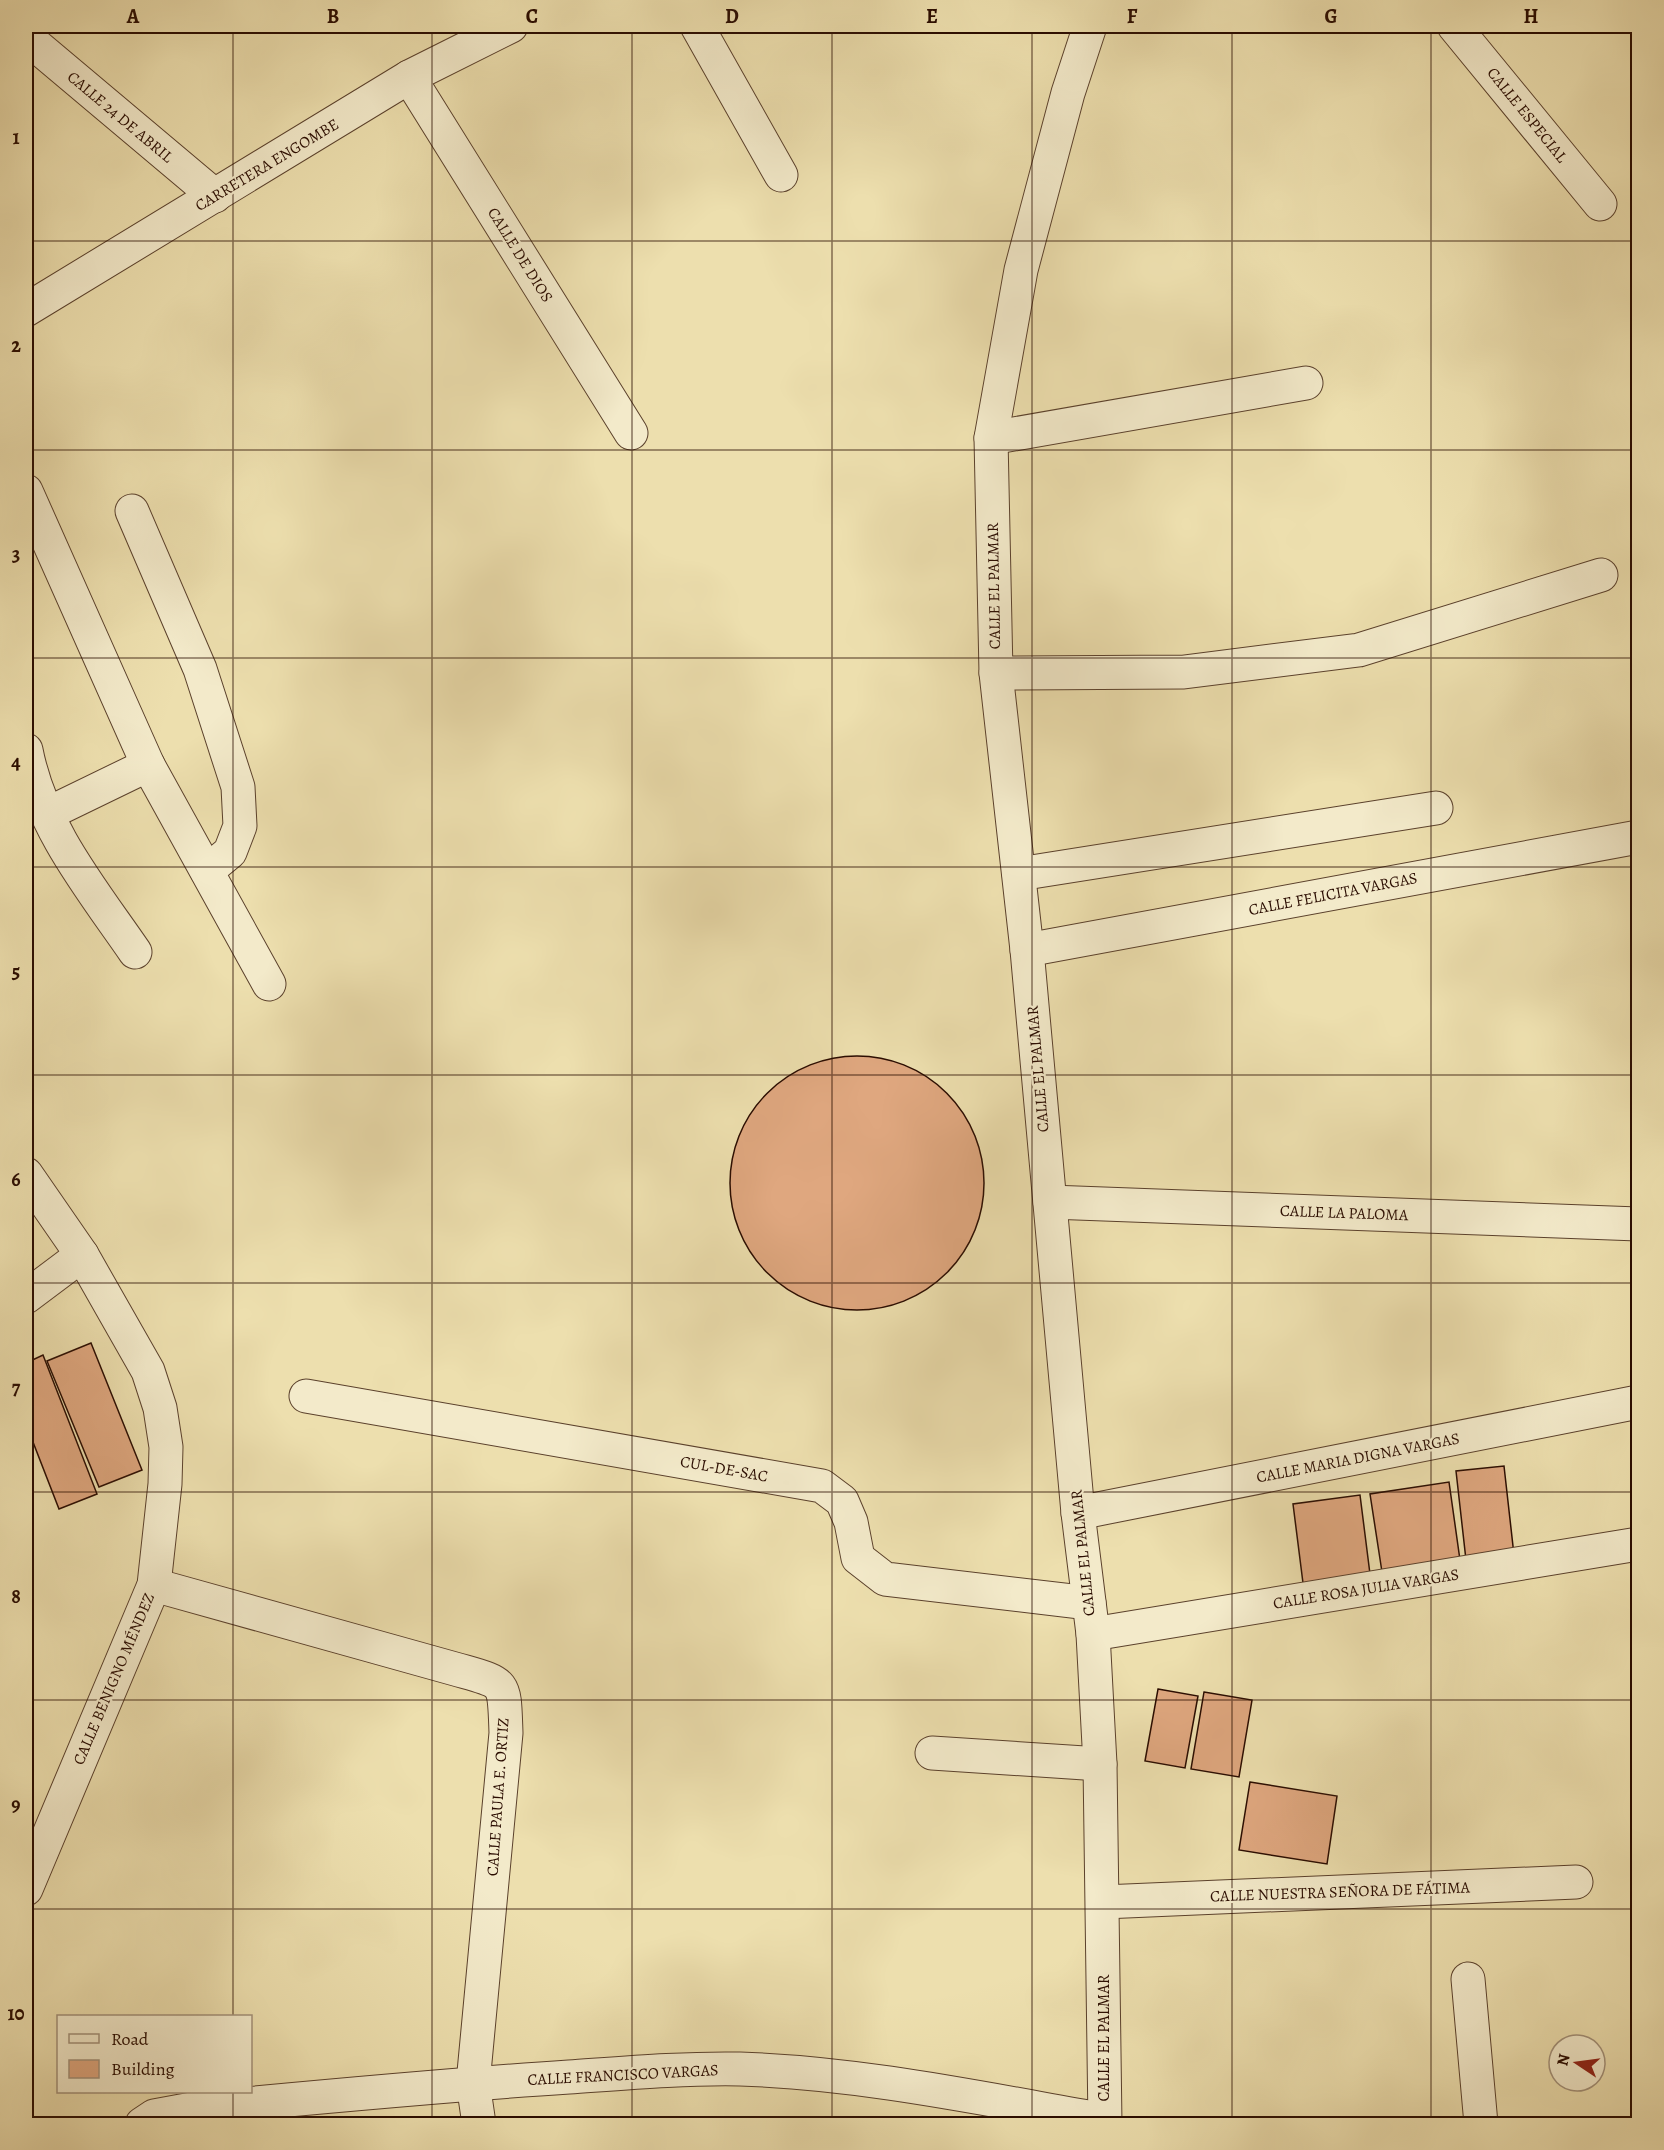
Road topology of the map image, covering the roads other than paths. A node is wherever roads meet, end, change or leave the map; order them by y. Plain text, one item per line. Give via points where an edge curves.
1 (697, 26) edge
2 (1090, 26) edge
3 (1454, 26) edge
4 (505, 27) edge
5 (26, 37) edge
6 (409, 77) junction
7 (781, 175) dead end
8 (215, 196) junction
9 (1600, 204) dead end
10 (26, 310) edge
11 (1306, 383) dead end
12 (631, 433) dead end
13 (991, 438) junction
14 (26, 491) edge
15 (132, 511) dead end
16 (1601, 575) dead end
17 (996, 674) junction
18 (26, 750) edge
19 (148, 765) junction
20 (1436, 807) dead end
21 (47, 814) junction
22 (1638, 837) edge
23 (207, 871) junction
24 (1019, 874) junction
25 (1027, 950) junction
26 (135, 952) dead end
27 (269, 984) dead end
28 (26, 1174) edge
29 (1050, 1202) junction
30 (1638, 1224) edge
31 (82, 1255) junction
32 (26, 1297) edge
33 (306, 1396) dead end
34 (1638, 1402) edge
35 (1078, 1513) junction
36 (1638, 1544) edge
37 (154, 1585) junction
38 (1091, 1619) junction
39 (932, 1753) dead end
40 (1101, 1764) junction
41 (1576, 1882) dead end
42 (26, 1889) edge
43 (1103, 1902) junction
44 (1468, 1978) dead end
45 (473, 2083) junction
46 (1105, 2122) edge
47 (142, 2124) edge
48 (480, 2124) edge
49 (1481, 2124) edge

1 - 7 street
2 - 13 street, CALLE EL PALMAR via 1021,270
3 - 9 street, CALLE ESPECIAL
4 - 6 street, CARRETERA ENGOMBE
5 - 8 street, CALLE 24 DE ABRIL
6 - 8 street, CARRETERA ENGOMBE
6 - 12 street, CALLE DE DIOS
8 - 10 street, CARRETERA ENGOMBE
11 - 13 street
13 - 17 street, CALLE EL PALMAR
14 - 19 street
15 - 23 street via 200,669 238,787 240,826 230,852
16 - 17 street via 1359,650 1184,672
17 - 24 street, CALLE EL PALMAR
18 - 21 street via 31,776
19 - 21 street
19 - 23 street
20 - 24 street
21 - 26 street via 61,844
22 - 25 street, CALLE FELICITA VARGAS
23 - 27 street
24 - 25 street, CALLE EL PALMAR
25 - 29 street, CALLE EL PALMAR
28 - 31 street, CALLE BENIGNO MÉNDEZ
29 - 30 street, CALLE LA PALOMA
29 - 35 street, CALLE EL PALMAR
31 - 32 street
31 - 37 street, CALLE BENIGNO MÉNDEZ via 148,1371 160,1408 166,1448 165,1484
33 - 38 street, CUL-DE-SAC via 822,1486 842,1501 858,1558 885,1580
34 - 35 street, CALLE MARIA DIGNA VARGAS
35 - 38 street, CALLE EL PALMAR
36 - 38 street, CALLE ROSA JULIA VARGAS
37 - 42 street, CALLE BENIGNO MÉNDEZ
37 - 45 street, CALLE PAULA E. ORTIZ via 494,1680 501,1687 506,1733
38 - 40 street, CALLE EL PALMAR
39 - 40 street
40 - 43 street, CALLE EL PALMAR
41 - 43 street, CALLE NUESTRA SEÑORA DE FÁTIMA
43 - 46 street, CALLE EL PALMAR
44 - 49 street
45 - 46 street, CALLE FRANCISCO VARGAS via 738,2069 808,2073 875,2081
45 - 47 street, CALLE FRANCISCO VARGAS via 192,2109 154,2116
45 - 48 street, CALLE PAULA E. ORTIZ

